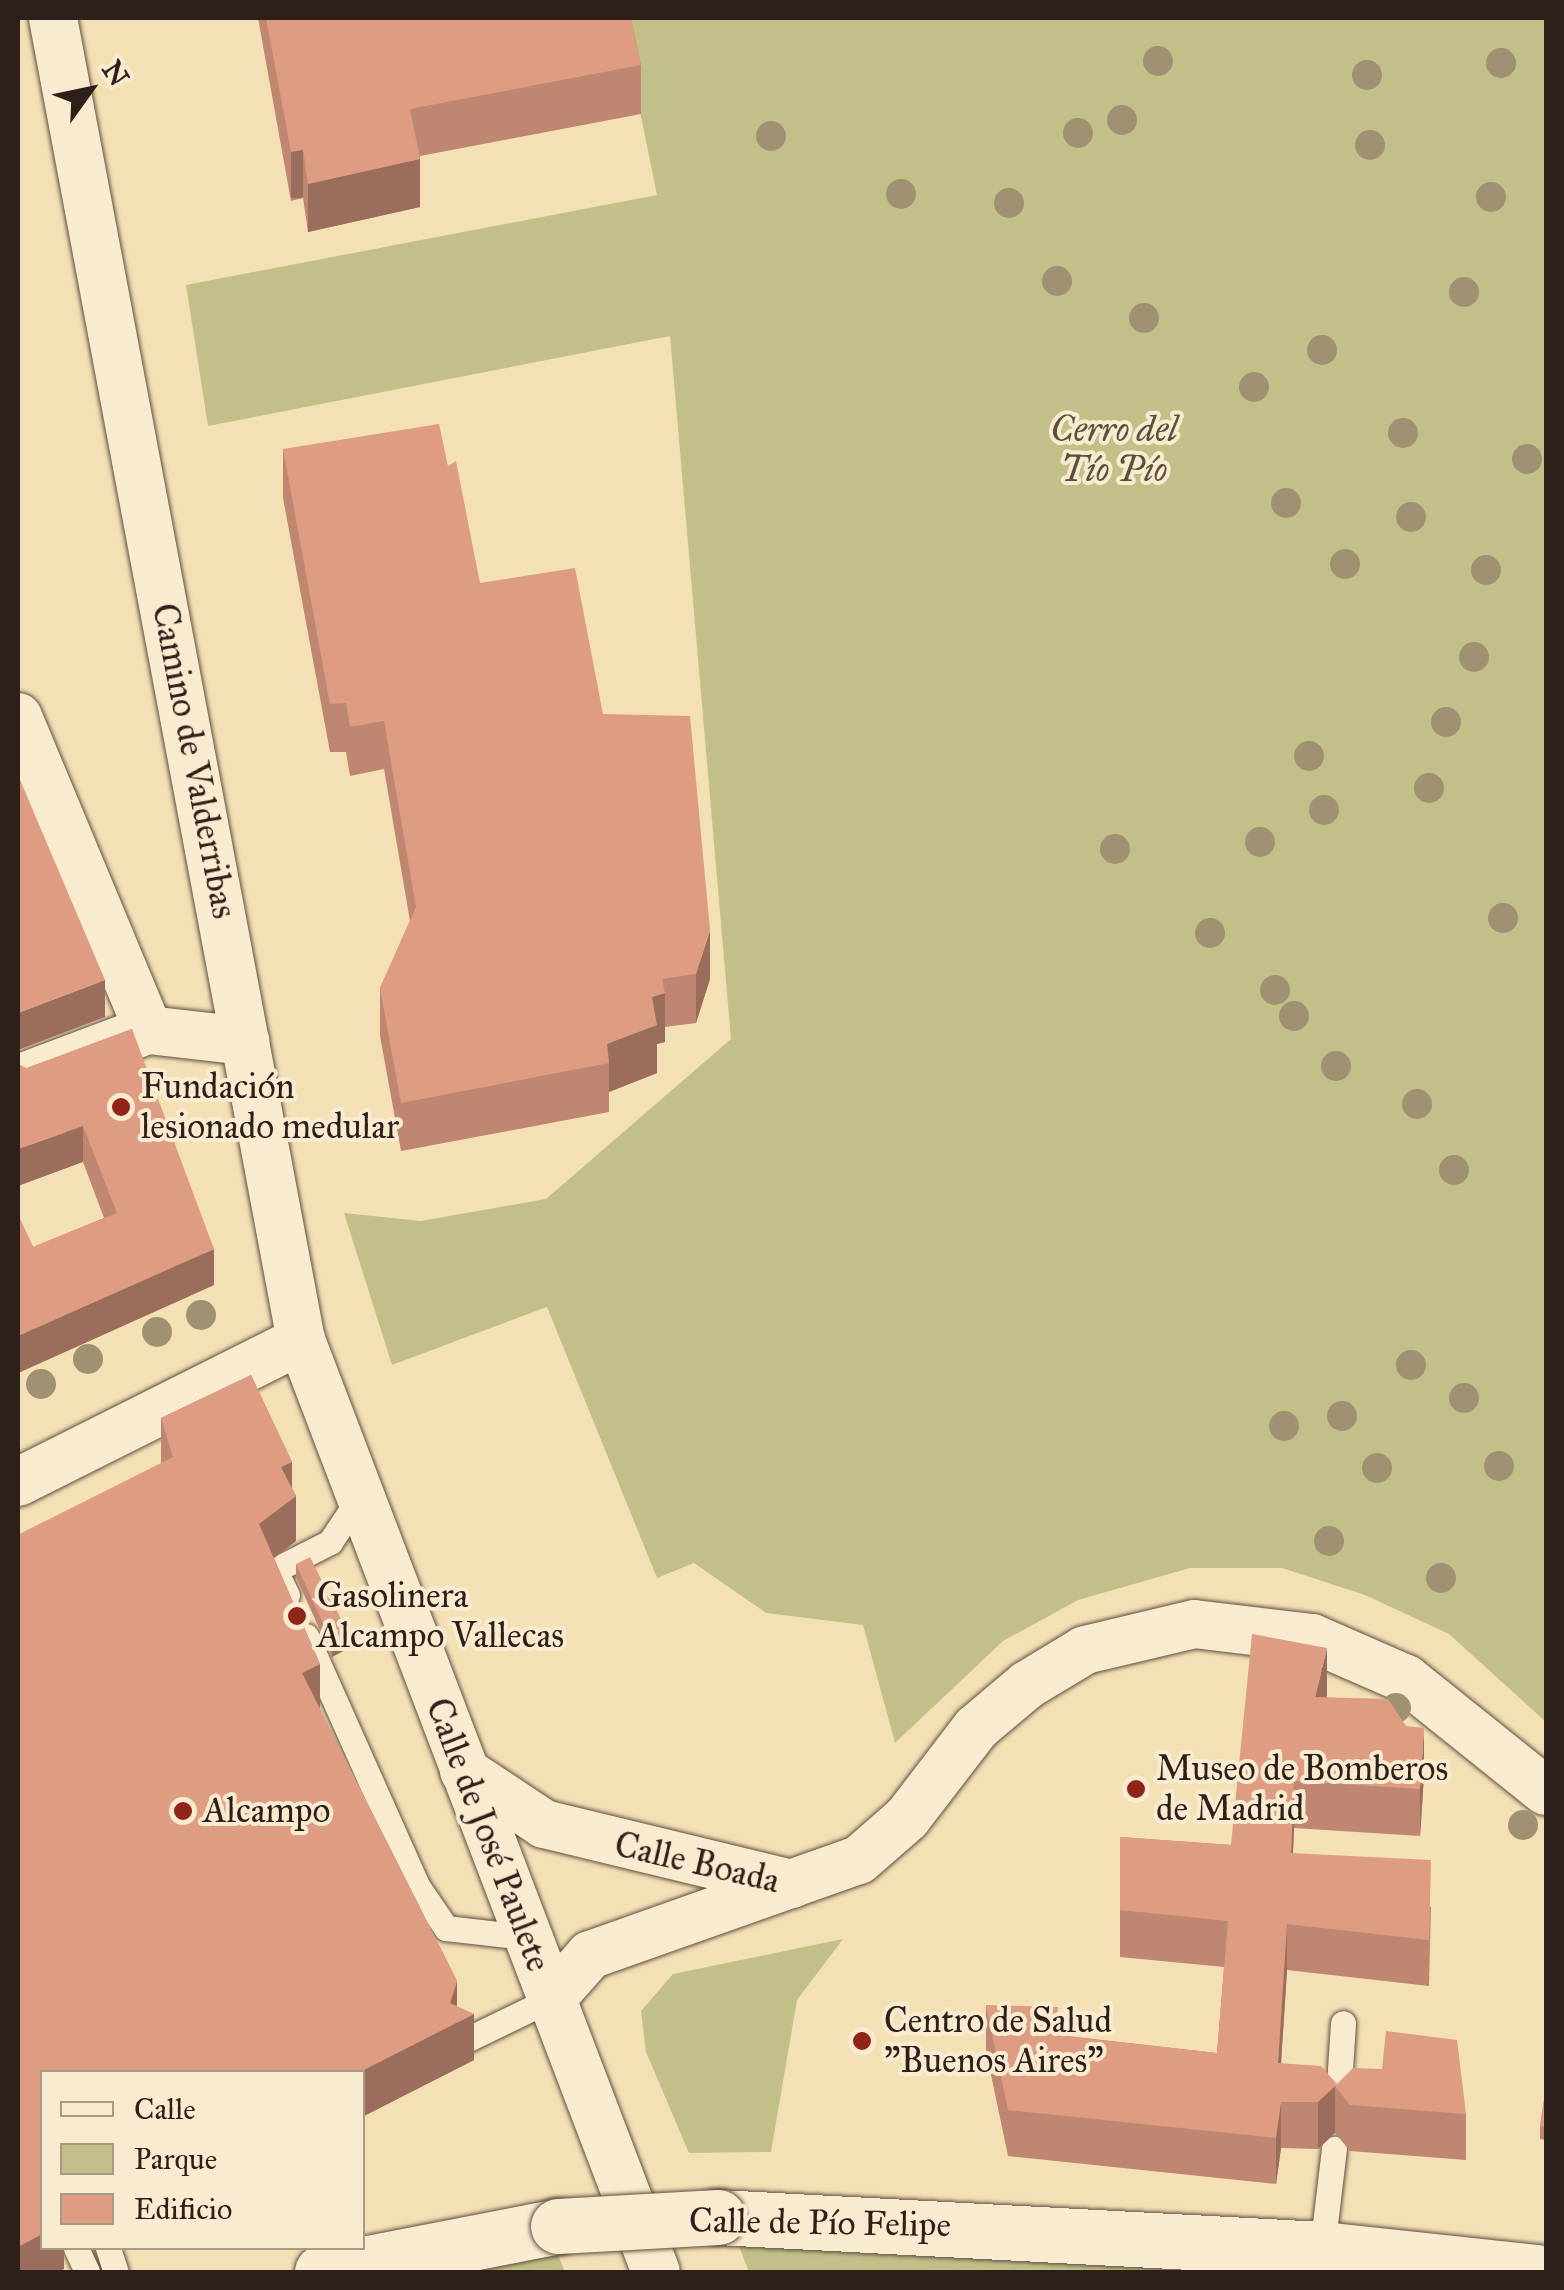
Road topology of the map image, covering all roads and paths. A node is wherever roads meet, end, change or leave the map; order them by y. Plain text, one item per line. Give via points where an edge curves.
1 (28, 18) edge
2 (53, 18) edge
3 (86, 182) junction
4 (18, 717) edge
5 (148, 1030) junction
6 (246, 1040) junction
7 (18, 1079) edge
8 (301, 1340) junction
9 (18, 1482) edge
10 (360, 1497) junction
11 (464, 1770) junction
12 (1546, 1790) edge
13 (796, 1885) junction
14 (525, 1937) junction
15 (550, 1999) junction
16 (1343, 2023) dead end
17 (464, 2041) edge
18 (1337, 2114) edge
19 (1334, 2149) dead end
20 (1327, 2261) edge
21 (322, 2272) edge
22 (656, 2272) edge
23 (1538, 2272) edge

1 - 3 street, Camino de Valderribas
2 - 3 street, Camino de Valderribas
3 - 6 street, Camino de Valderribas
4 - 5 street
5 - 6 street
5 - 7 street
6 - 8 street, Camino de Valderribas
8 - 9 street
8 - 10 street, Calle de José Paulete
10 - 11 street, Calle de José Paulete
10 - 14 lane via 330,1542 274,1570 418,1887 446,1928
11 - 13 street, Calle Boada via 544,1824
11 - 14 street, Calle de José Paulete
12 - 13 street via 1406,1679 1312,1638 1194,1624 1085,1650 1027,1686 976,1728 906,1818 859,1860
13 - 15 street, Calle Boada via 590,1955
14 - 15 street, Calle de José Paulete
15 - 17 lane
15 - 22 street, Calle de José Paulete
16 - 18 lane
19 - 20 lane
20 - 21 street, Calle de Pío Felipe, bridge via 718,2217 558,2226
20 - 23 street, Calle de Pío Felipe

